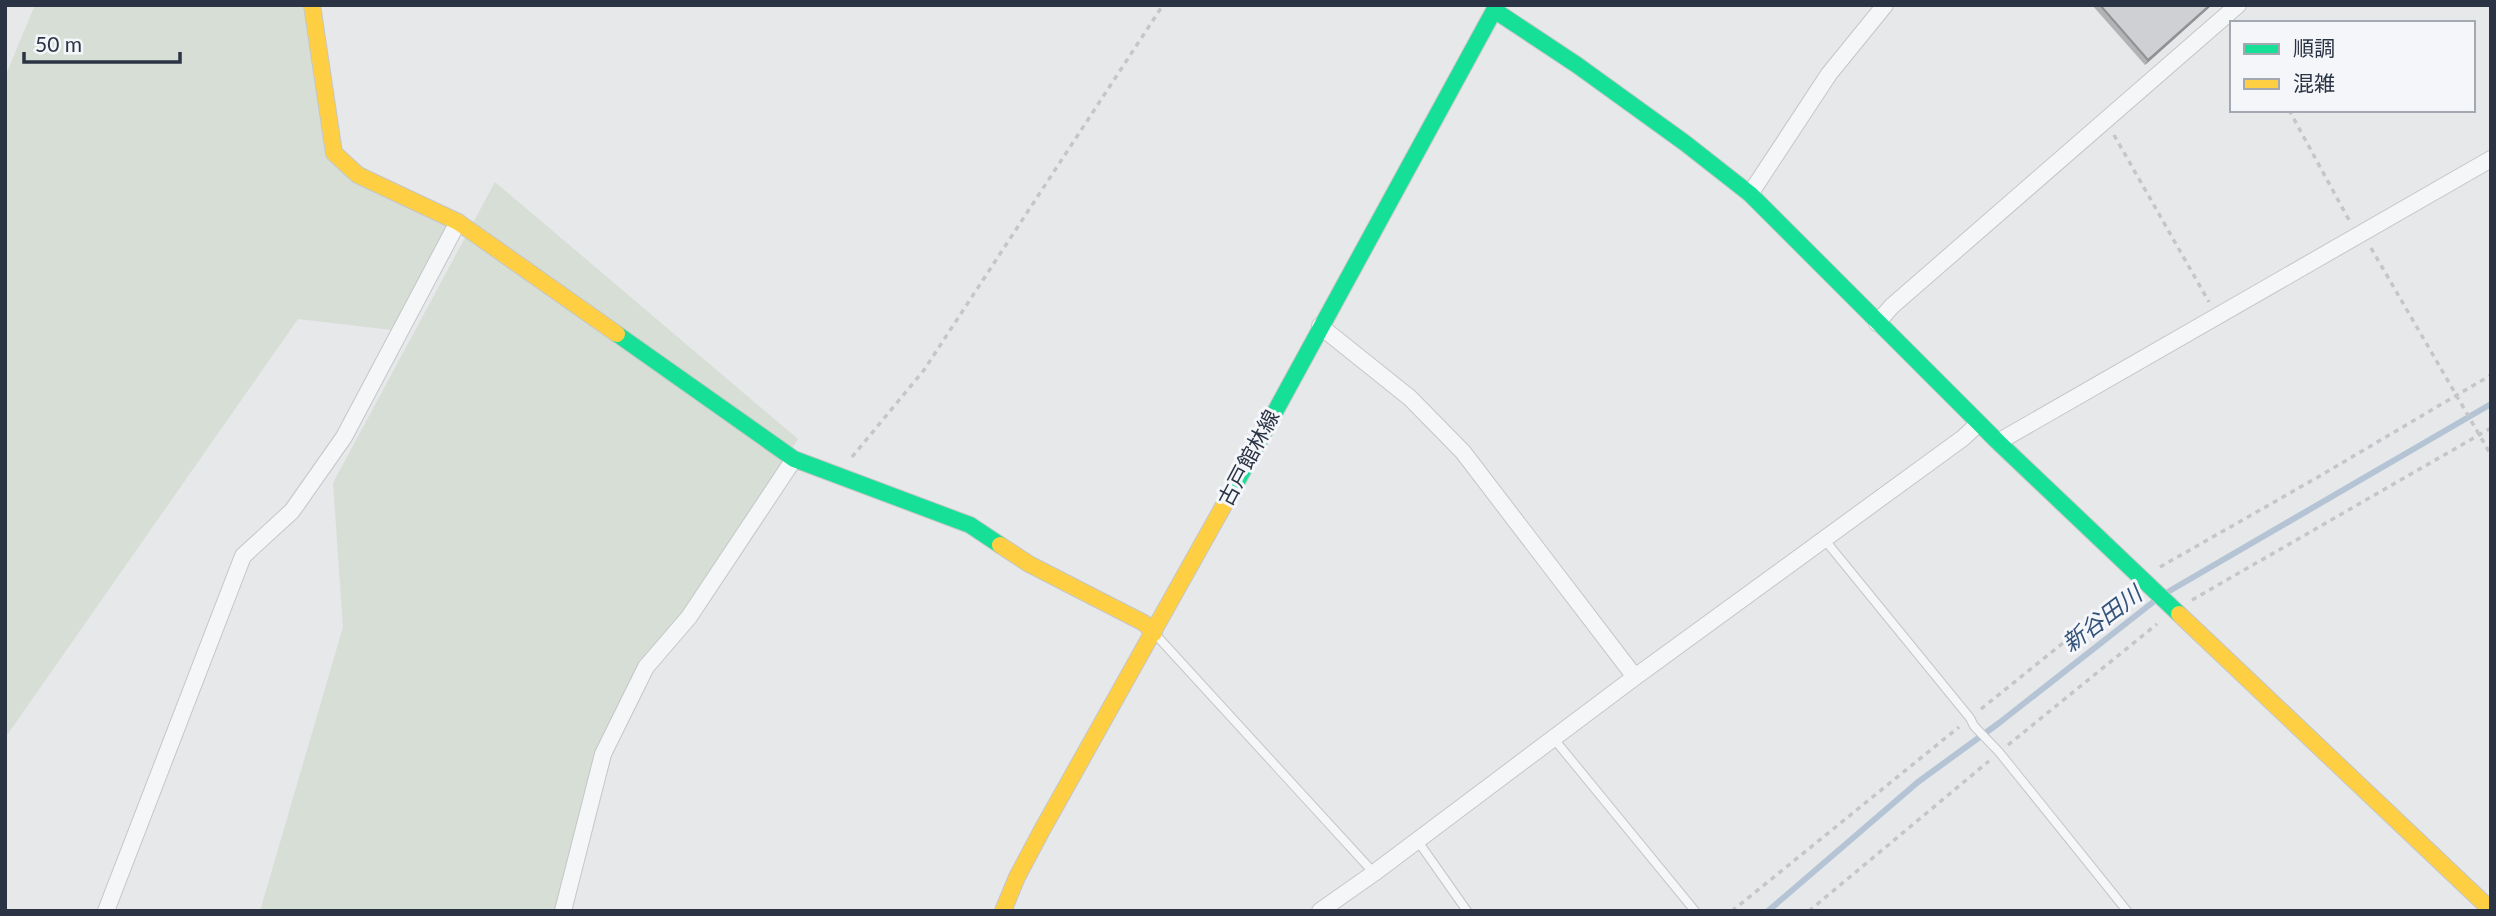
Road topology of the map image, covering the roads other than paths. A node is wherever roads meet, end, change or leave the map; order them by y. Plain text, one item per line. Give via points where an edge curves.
1 (312, 5) edge
2 (1885, 5) edge
3 (2238, 5) edge
4 (1496, 8) edge
5 (2491, 159) edge
6 (1749, 194) junction
7 (458, 222) junction
8 (1877, 323) junction
9 (1320, 326) junction
10 (1979, 423) junction
11 (1998, 442) junction
12 (794, 458) junction
13 (1824, 539) junction
14 (1154, 633) junction
15 (1635, 677) junction
16 (1554, 739) junction
17 (1417, 841) junction
18 (1374, 873) junction
19 (2491, 910) edge
20 (106, 911) edge
21 (563, 911) edge
22 (1003, 911) edge
23 (1320, 911) edge
24 (1467, 911) edge
25 (1695, 911) edge
26 (2127, 911) edge

1 - 7 street via 334,153 358,175
2 - 6 street via 1829,74
3 - 8 street
4 - 6 street
4 - 9 street, 古戸館林線
5 - 11 street
6 - 8 street
7 - 12 street
7 - 20 street via 344,437 292,511 243,556
8 - 10 street
9 - 14 street, 古戸館林線
9 - 15 street via 1410,398 1463,452
10 - 11 street
10 - 13 street
11 - 19 street
12 - 14 street via 970,525 1029,564 1144,623
12 - 21 street via 689,617 646,667 603,754
13 - 15 street
13 - 26 lane
14 - 18 lane
14 - 22 street, 古戸館林線 via 1042,830
15 - 16 street
16 - 17 street
16 - 25 lane
17 - 18 street
17 - 24 lane
18 - 23 street

